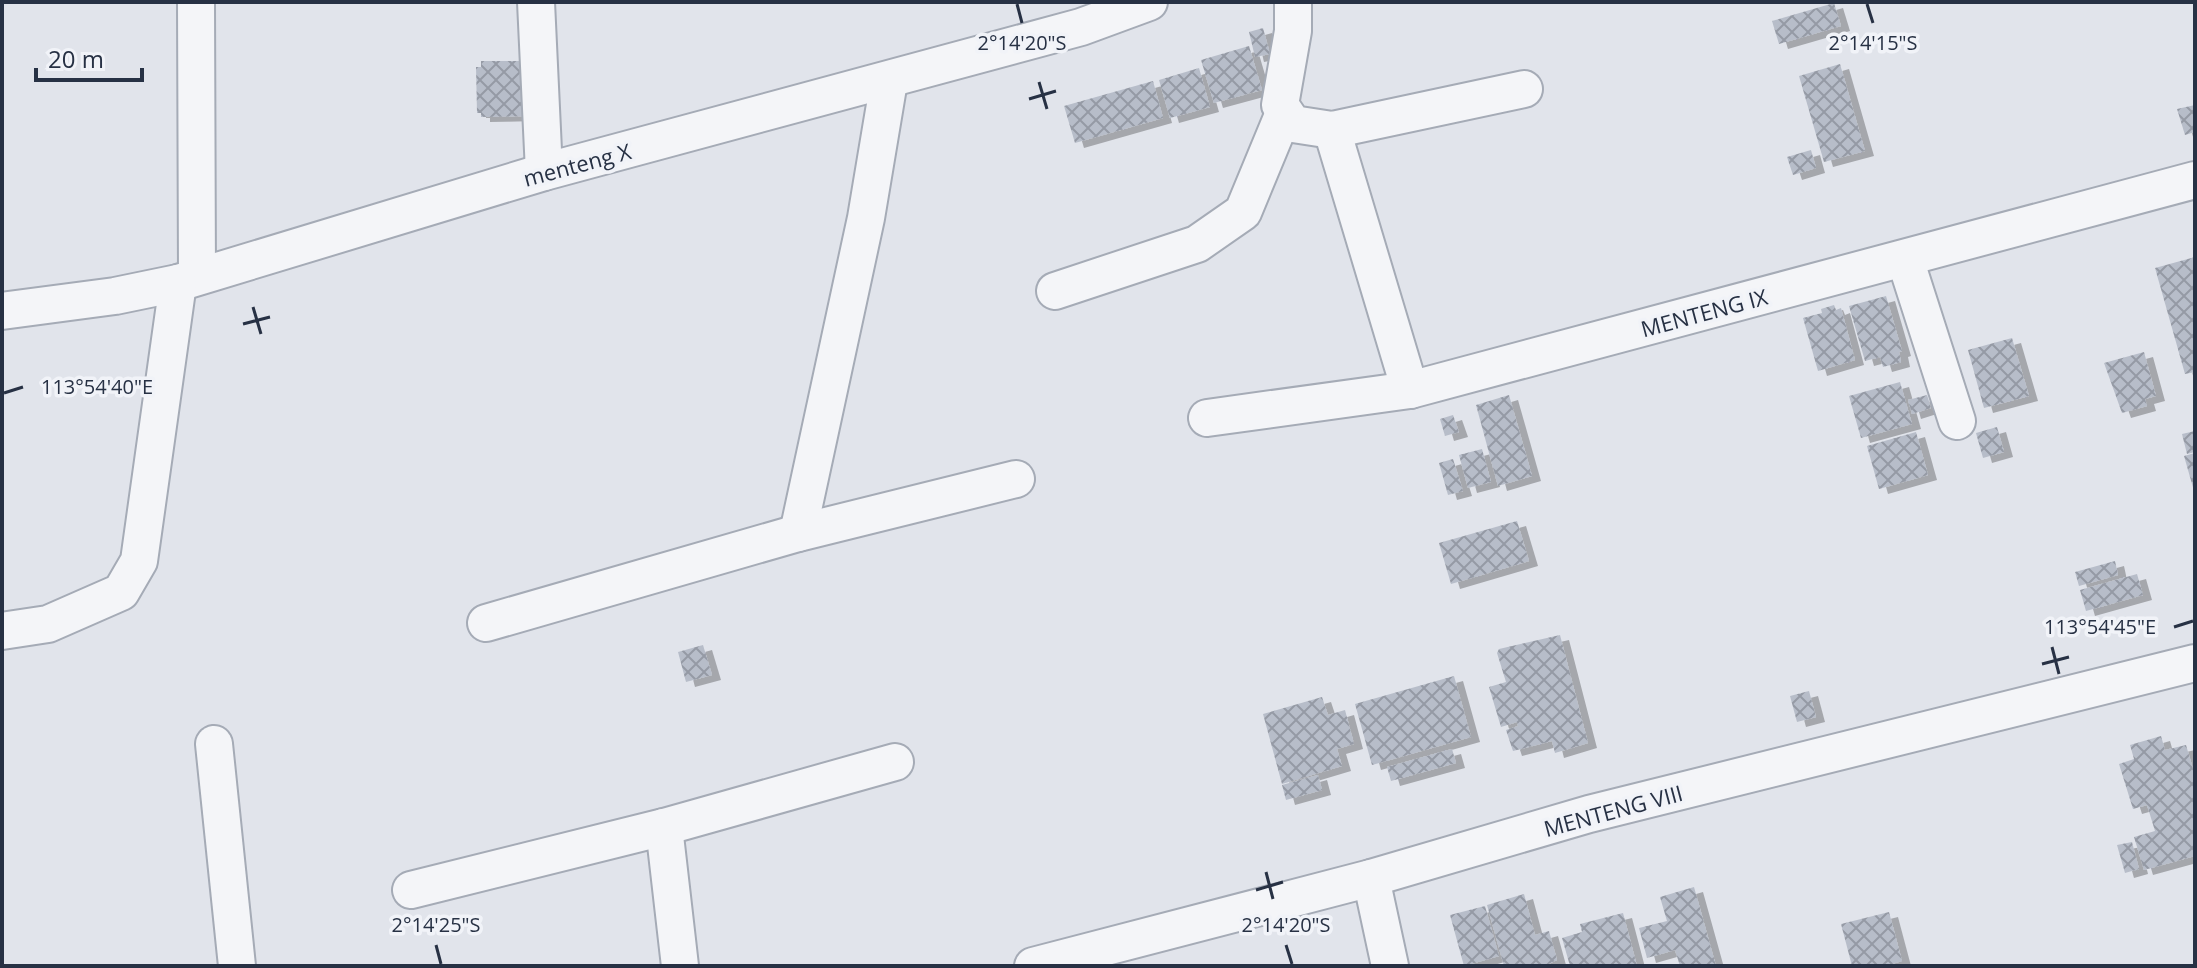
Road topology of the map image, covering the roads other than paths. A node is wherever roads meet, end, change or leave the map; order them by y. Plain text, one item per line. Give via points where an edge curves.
1 (196, 2) edge
2 (536, 2) edge
3 (1149, 2) edge
4 (1293, 2) edge
5 (889, 81) junction
6 (1524, 89) dead end
7 (1284, 113) junction
8 (1332, 130) junction
9 (544, 172) junction
10 (2195, 180) edge
11 (1905, 259) junction
12 (188, 280) junction
13 (1055, 291) dead end
14 (2, 311) edge
15 (1410, 390) junction
16 (1207, 418) dead end
17 (1957, 421) dead end
18 (1016, 479) dead end
19 (798, 533) junction
20 (486, 623) dead end
21 (2, 631) edge
22 (2195, 663) edge
23 (214, 744) dead end
24 (895, 762) dead end
25 (664, 827) junction
26 (1371, 878) junction
27 (411, 890) dead end
28 (1053, 963) edge
29 (237, 966) edge
30 (680, 966) edge
31 (1390, 966) edge

1 - 12 street
2 - 9 street
3 - 5 street, menteng X via 1081,27
4 - 7 street via 1280,105
5 - 9 street, menteng X
5 - 19 street via 866,218
6 - 8 street
7 - 8 street via 1293,124
7 - 13 street via 1243,212 1197,244
8 - 15 street
9 - 12 street, menteng X
10 - 11 street, MENTENG IX
11 - 15 street, MENTENG IX
11 - 17 street
12 - 14 street, menteng X
12 - 21 street via 139,561 121,592 48,624
15 - 16 street, MENTENG IX
18 - 19 street
19 - 20 street
22 - 26 street, MENTENG VIII via 1589,814
23 - 29 street
24 - 25 street
25 - 27 street
25 - 30 street
26 - 28 street, MENTENG VIII
26 - 31 street

